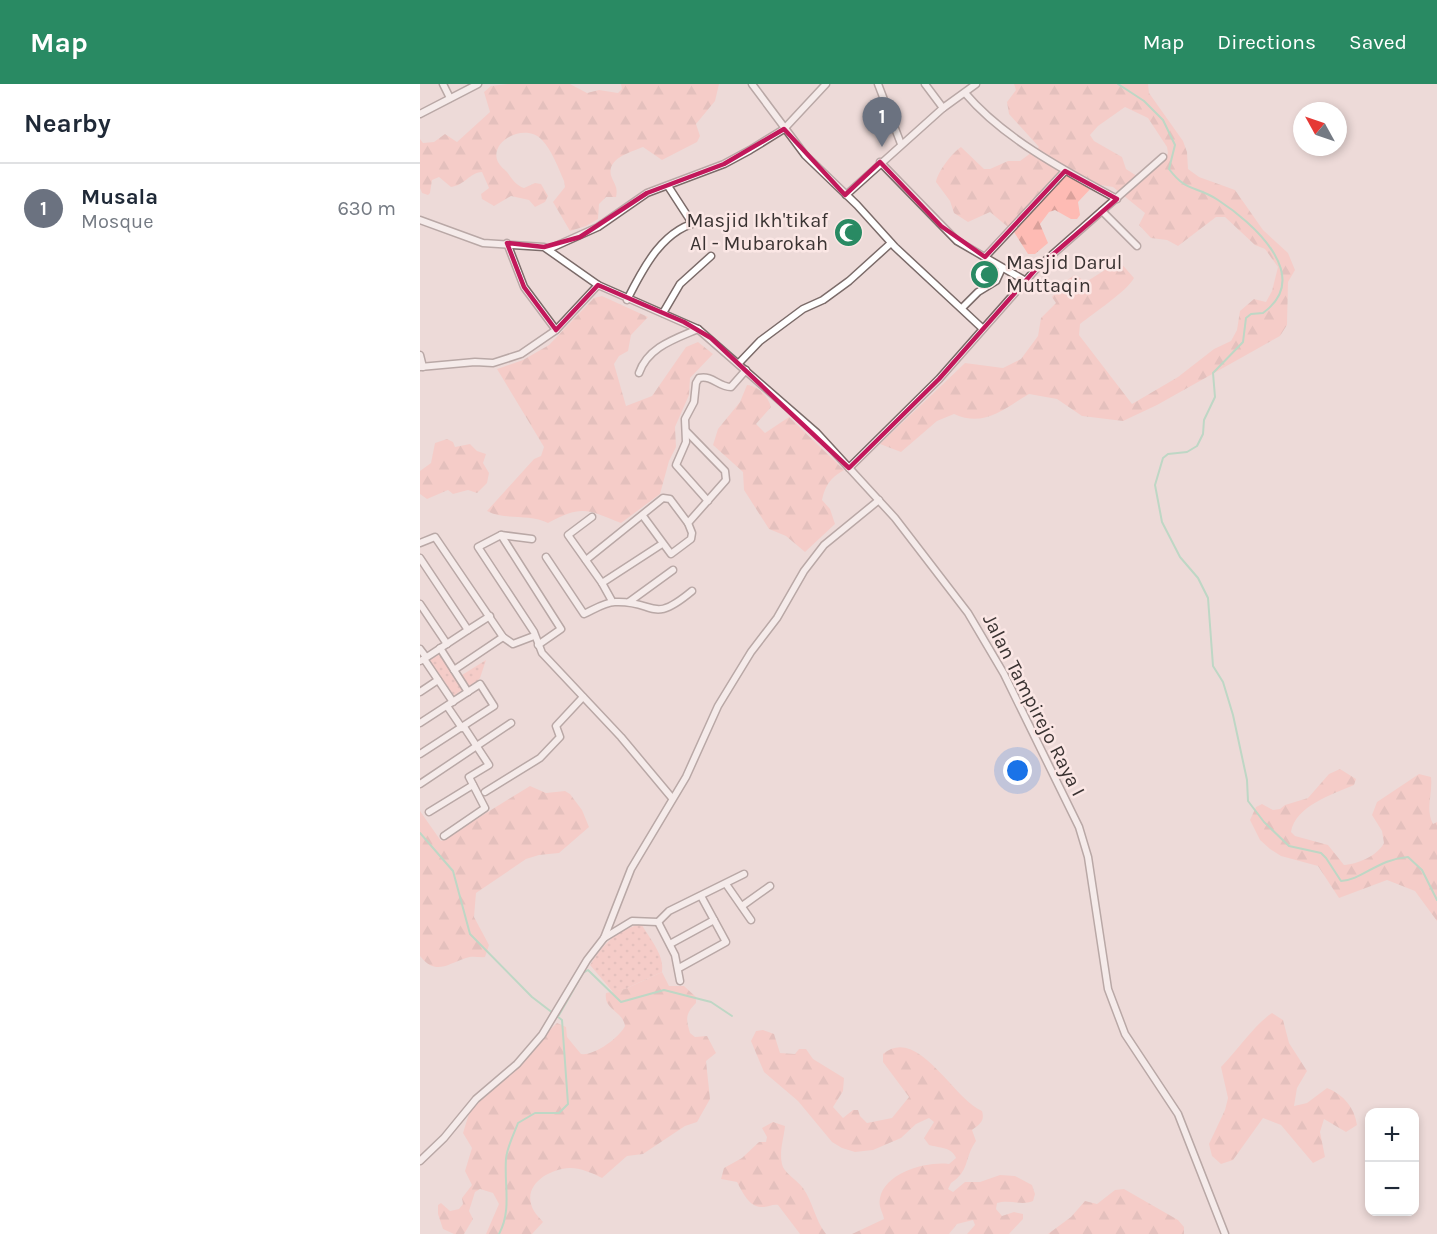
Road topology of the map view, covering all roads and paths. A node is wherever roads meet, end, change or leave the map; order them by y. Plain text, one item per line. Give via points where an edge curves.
1 (443, 84) edge
2 (478, 84) edge
3 (752, 84) edge
4 (826, 84) edge
5 (878, 84) edge
6 (925, 84) edge
7 (976, 84) edge
8 (965, 93) junction
9 (450, 98) junction
10 (943, 108) junction
11 (420, 114) edge
12 (783, 129) junction
13 (901, 144) junction
14 (1163, 157) dead end
15 (880, 162) junction
16 (1065, 171) junction
17 (668, 186) junction
18 (846, 195) junction
19 (1117, 199) junction
20 (1102, 211) junction
21 (420, 220) edge
22 (704, 221) dead end
23 (692, 224) junction
24 (507, 243) junction
25 (891, 243) junction
26 (1137, 246) dead end
27 (549, 249) junction
28 (711, 256) dead end
29 (985, 257) junction
30 (1002, 268) junction
31 (1024, 280) junction
32 (598, 285) junction
33 (627, 300) junction
34 (962, 308) junction
35 (663, 313) junction
36 (982, 328) junction
37 (698, 329) junction
38 (556, 330) junction
39 (420, 355) edge
40 (739, 363) junction
41 (421, 367) edge
42 (746, 370) junction
43 (639, 373) dead end
44 (687, 432) junction
45 (849, 468) junction
46 (879, 500) junction
47 (708, 501) junction
48 (643, 516) junction
49 (592, 517) dead end
50 (688, 523) junction
51 (501, 535) junction
52 (532, 538) dead end
53 (420, 543) edge
54 (662, 544) junction
55 (546, 557) dead end
56 (420, 558) edge
57 (586, 560) junction
58 (673, 570) dead end
59 (602, 583) junction
60 (692, 591) dead end
61 (612, 601) junction
62 (629, 602) junction
63 (420, 604) edge
64 (490, 616) junction
65 (468, 630) junction
66 (534, 636) junction
67 (503, 637) junction
68 (447, 644) junction
69 (538, 645) junction
70 (440, 648) junction
71 (420, 649) edge
72 (423, 659) edge
73 (454, 670) junction
74 (438, 680) junction
75 (420, 692) edge
76 (468, 692) junction
77 (583, 696) junction
78 (450, 704) junction
79 (420, 723) edge
80 (511, 723) dead end
81 (463, 727) junction
82 (477, 747) junction
83 (420, 754) edge
84 (420, 784) edge
85 (473, 785) junction
86 (485, 792) dead end
87 (672, 798) junction
88 (429, 812) dead end
89 (444, 836) dead end
90 (744, 874) dead end
91 (726, 884) junction
92 (770, 886) dead end
93 (701, 896) junction
94 (742, 906) junction
95 (714, 920) junction
96 (751, 920) dead end
97 (658, 922) junction
98 (604, 938) junction
99 (670, 945) junction
100 (679, 968) junction
101 (680, 981) dead end
102 (420, 1161) edge
103 (1226, 1234) edge

1 - 9 street
2 - 9 street
3 - 12 street
4 - 12 street
5 - 13 street
6 - 10 street
7 - 8 street
8 - 10 street
8 - 16 street via 984,117
9 - 11 street
10 - 13 street
12 - 17 street via 724,164
12 - 18 street
13 - 15 street
14 - 19 street
15 - 18 street
15 - 29 street via 957,241
16 - 19 street
16 - 29 street
17 - 23 street
17 - 27 street via 647,193 598,227
18 - 25 street
19 - 20 street
20 - 26 street
20 - 31 street
21 - 24 street via 483,243
22 - 23 street
23 - 33 street via 655,252
24 - 27 street
24 - 38 street via 524,287
25 - 34 street
25 - 40 street via 849,281 760,341
27 - 32 street, Jalan Tampirejo Raya I
28 - 35 street via 680,284
29 - 30 street
30 - 31 street
30 - 34 street via 996,281
31 - 36 street
32 - 33 street, Jalan Tampirejo Raya I
32 - 38 street
33 - 35 street, Jalan Tampirejo Raya I
34 - 36 street
35 - 37 street, Jalan Tampirejo Raya I
36 - 45 street via 939,379
37 - 40 street, Jalan Tampirejo Raya I
37 - 43 street via 652,353
38 - 41 street via 509,359
39 - 41 street
40 - 42 street, Jalan Tampirejo Raya I
42 - 44 street via 731,387 699,378 694,402 685,419
42 - 45 street, Jalan Tampirejo Raya I via 817,433
44 - 47 street via 676,465
44 - 47 street via 726,474 726,480
45 - 46 street, Jalan Tampirejo Raya I
46 - 87 street via 832,536 811,561 718,706 686,777
46 - 103 street, Jalan Tampirejo Raya I via 968,613 1004,674 1079,827 1088,857 1107,989 1125,1034 1178,1114
47 - 50 street
48 - 50 street via 668,498
48 - 54 street
48 - 57 street
49 - 57 street via 568,535
50 - 54 street via 691,539 671,554
51 - 52 street
51 - 66 street via 480,544 479,550
51 - 69 street via 561,629
53 - 64 street via 435,537
54 - 59 street
55 - 61 street via 584,614
56 - 65 street
57 - 59 street
58 - 62 street
59 - 61 street
60 - 62 street via 673,607 661,610
61 - 62 street
63 - 68 street
64 - 65 street
64 - 67 street
65 - 68 street
66 - 67 street via 513,644
66 - 69 street
67 - 73 street
68 - 70 street
69 - 77 street
70 - 72 street
70 - 73 street
71 - 72 street
72 - 74 street
73 - 76 street
74 - 75 street
74 - 78 street
76 - 78 street
76 - 81 street via 480,684 494,706
77 - 86 street via 556,726 560,738 540,758
77 - 87 street
78 - 79 street
78 - 81 street
80 - 82 street
81 - 82 street
81 - 83 street
82 - 84 street
82 - 85 street via 489,765 469,777
85 - 88 street
85 - 89 street via 485,808
87 - 98 street via 631,869
90 - 91 street
91 - 93 street
91 - 94 street
92 - 94 street
93 - 95 street
93 - 97 street via 669,911
94 - 96 street
95 - 99 street
95 - 100 street via 725,943
97 - 98 street via 632,921
97 - 99 street
98 - 102 street via 524,1056 476,1099
99 - 100 street
100 - 101 street

